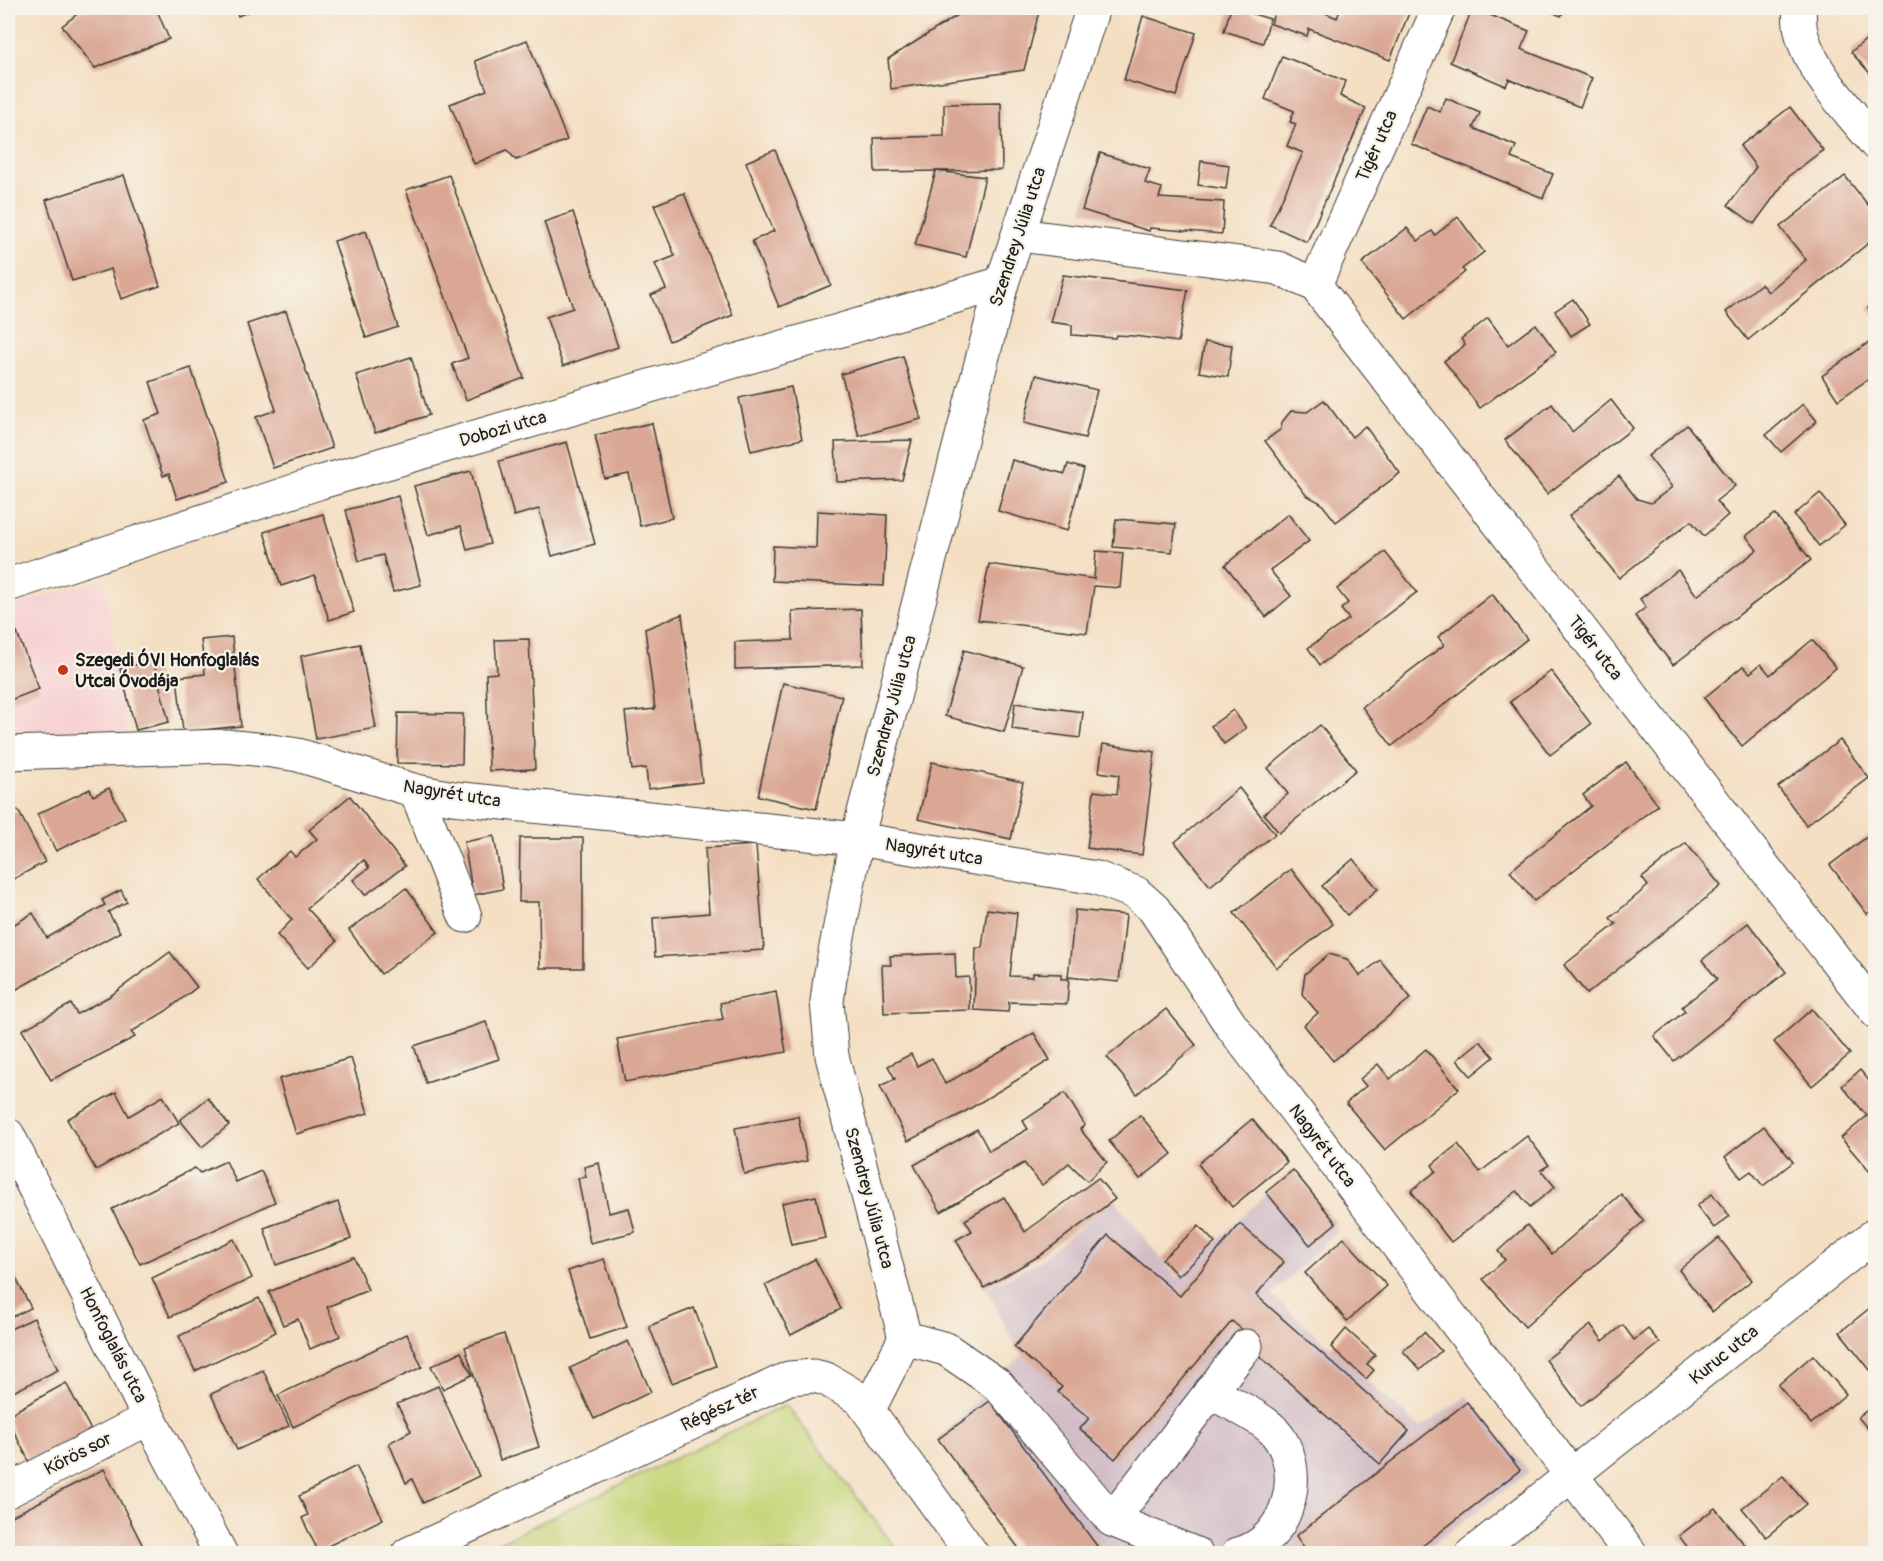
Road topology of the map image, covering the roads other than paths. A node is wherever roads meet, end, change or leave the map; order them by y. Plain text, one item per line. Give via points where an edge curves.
1 (1093, 8) edge
2 (1439, 8) edge
3 (1800, 8) edge
4 (1875, 144) edge
5 (1019, 235) junction
6 (1002, 283) junction
7 (1315, 285) junction
8 (8, 585) edge
9 (8, 753) edge
10 (416, 791) junction
11 (857, 839) junction
12 (465, 916) dead end
13 (1875, 1012) edge
14 (8, 1135) edge
15 (1875, 1234) edge
16 (905, 1338) junction
17 (1246, 1346) dead end
18 (1210, 1392) junction
19 (870, 1409) junction
20 (149, 1418) junction
21 (1572, 1477) junction
22 (8, 1491) edge
23 (1112, 1520) junction
24 (220, 1554) edge
25 (408, 1554) edge
26 (972, 1554) edge
27 (1196, 1554) edge
28 (1238, 1554) edge
29 (1472, 1554) edge
30 (1630, 1554) edge

1 - 5 street, Szendrey Júlia utca
2 - 7 street, Tigér utca
3 - 4 street via 1802,39 1815,65
5 - 6 street, Szendrey Júlia utca
5 - 7 street, Tigér utca via 1278,268
6 - 8 street, Dobozi utca via 318,483
6 - 11 street, Szendrey Júlia utca
7 - 13 street, Tigér utca
9 - 10 street, Nagyrét utca via 226,746 298,755
10 - 11 street, Nagyrét utca
10 - 12 street
11 - 16 street, Szendrey Júlia utca via 830,978 829,1028 832,1056
11 - 21 street, Nagyrét utca via 1097,878 1125,887 1145,900 1230,1024
14 - 20 street, Honfoglalás utca
15 - 21 street, Kuruc utca
16 - 19 street
16 - 23 street via 946,1348 998,1385
17 - 18 street
18 - 23 street
18 - 28 street via 1272,1429 1289,1461 1292,1481 1288,1503 1278,1524 1261,1544
19 - 25 street, Régész tér via 850,1391 826,1379 789,1378
19 - 26 street, Régész tér
20 - 22 street, Kőrös sor
20 - 24 street, Honfoglalás utca
21 - 29 street
21 - 30 street, Nagyrét utca
23 - 27 street

